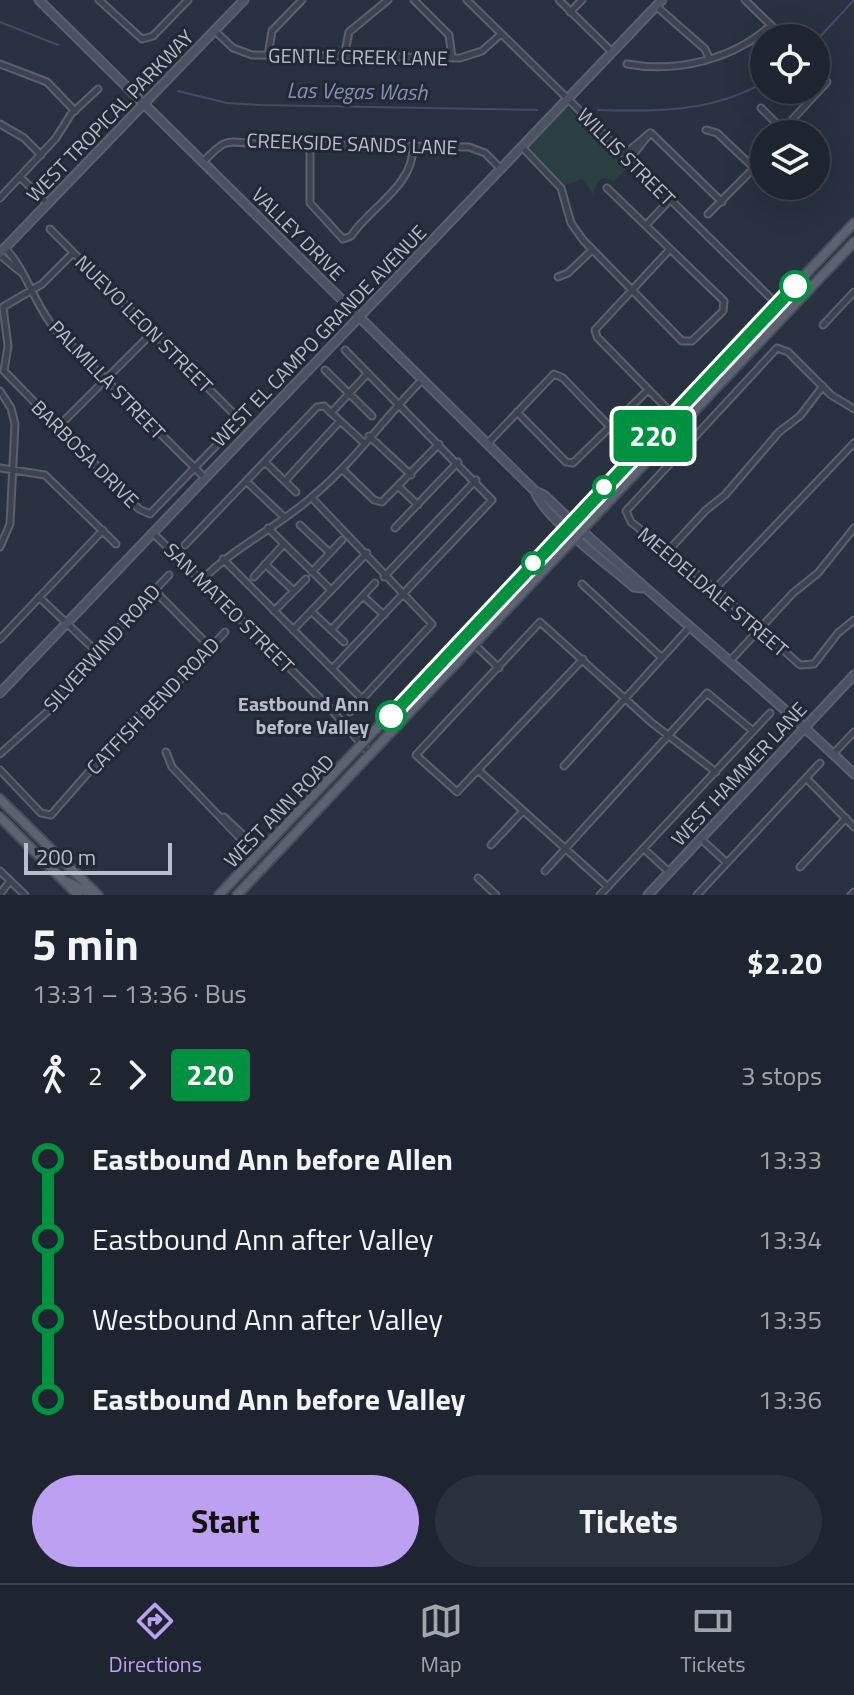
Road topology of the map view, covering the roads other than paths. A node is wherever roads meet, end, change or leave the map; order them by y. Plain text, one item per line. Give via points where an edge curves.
1 (39, 0) edge
2 (99, 0) edge
3 (244, 0) edge
4 (302, 0) edge
5 (388, 0) edge
6 (414, 0) edge
7 (467, 0) edge
8 (559, 0) edge
9 (582, 0) edge
10 (748, 1) edge
11 (183, 2) edge
12 (659, 3) edge
13 (570, 12) junction
14 (770, 24) edge
15 (214, 30) junction
16 (501, 34) junction
17 (750, 39) edge
18 (612, 52) junction
19 (268, 55) junction
20 (344, 57) junction
21 (452, 58) junction
22 (709, 58) junction
23 (0, 64) edge
24 (627, 64) dead end
25 (98, 89) dead end
26 (567, 99) junction
27 (144, 104) junction
28 (806, 104) edge
29 (761, 108) dead end
30 (75, 111) junction
31 (770, 120) edge
32 (791, 120) edge
33 (0, 124) edge
34 (706, 130) dead end
35 (310, 145) junction
36 (413, 146) junction
37 (522, 147) junction
38 (41, 155) junction
39 (626, 158) junction
40 (203, 162) junction
41 (750, 164) edge
42 (501, 169) junction
43 (750, 172) edge
44 (20, 177) junction
45 (607, 188) dead end
46 (0, 198) edge
47 (670, 200) junction
48 (722, 202) junction
49 (48, 204) junction
50 (708, 214) dead end
51 (646, 225) junction
52 (853, 225) edge
53 (50, 229) dead end
54 (854, 242) edge
55 (670, 249) junction
56 (592, 250) junction
57 (2, 252) edge
58 (73, 253) junction
59 (17, 260) junction
60 (10, 266) junction
61 (22, 273) junction
62 (824, 274) junction
63 (558, 277) dead end
64 (632, 289) junction
65 (31, 290) junction
66 (854, 292) edge
67 (777, 305) junction
68 (786, 314) junction
69 (359, 317) junction
70 (823, 325) dead end
71 (153, 332) junction
72 (345, 350) dead end
73 (325, 370) dead end
74 (368, 373) junction
75 (106, 379) junction
76 (422, 380) junction
77 (823, 386) junction
78 (648, 390) junction
79 (0, 391) edge
80 (349, 393) junction
81 (399, 403) junction
82 (854, 409) edge
83 (517, 412) junction
84 (331, 413) junction
85 (673, 415) junction
86 (372, 416) dead end
87 (340, 421) junction
88 (682, 424) junction
89 (58, 427) junction
90 (611, 428) junction
91 (369, 436) junction
92 (364, 443) junction
93 (854, 443) edge
94 (439, 444) junction
95 (487, 444) junction
96 (265, 462) junction
97 (458, 462) junction
98 (0, 468) edge
99 (195, 468) junction
100 (13, 469) junction
101 (342, 469) junction
102 (411, 475) junction
103 (205, 478) junction
104 (476, 480) junction
105 (246, 481) junction
106 (285, 481) junction
107 (399, 487) junction
108 (296, 492) dead end
109 (311, 498) junction
110 (418, 505) junction
111 (285, 518) junction
112 (568, 524) junction
113 (300, 525) dead end
114 (268, 528) junction
115 (395, 528) dead end
116 (854, 528) edge
117 (103, 530) junction
118 (153, 533) junction
119 (579, 535) junction
120 (342, 540) dead end
121 (116, 544) dead end
122 (185, 545) dead end
123 (283, 545) junction
124 (0, 547) edge
125 (667, 552) junction
126 (330, 553) junction
127 (367, 553) junction
128 (223, 559) junction
129 (265, 564) junction
130 (312, 572) junction
131 (169, 575) dead end
132 (254, 577) dead end
133 (384, 577) junction
134 (306, 579) dead end
135 (201, 581) junction
136 (375, 583) dead end
137 (582, 584) dead end
138 (715, 589) junction
139 (154, 590) junction
140 (331, 590) junction
141 (294, 591) junction
142 (403, 595) junction
143 (363, 596) junction
144 (39, 597) junction
145 (274, 611) junction
146 (311, 611) junction
147 (488, 613) junction
148 (384, 615) junction
149 (854, 620) edge
150 (67, 623) junction
151 (689, 628) junction
152 (293, 630) junction
153 (331, 630) junction
154 (759, 630) junction
155 (225, 632) dead end
156 (0, 639) edge
157 (344, 642) dead end
158 (474, 644) junction
159 (211, 648) junction
160 (96, 651) junction
161 (447, 655) junction
162 (662, 658) junction
163 (583, 659) junction
164 (729, 662) junction
165 (499, 668) junction
166 (332, 669) junction
167 (854, 675) edge
168 (0, 693) edge
169 (624, 699) junction
170 (363, 700) junction
171 (350, 712) dead end
172 (770, 713) dead end
173 (806, 727) junction
174 (753, 731) junction
175 (854, 732) edge
176 (669, 735) junction
177 (363, 746) junction
178 (166, 752) dead end
179 (0, 754) edge
180 (370, 754) junction
181 (833, 754) junction
182 (820, 763) dead end
183 (564, 766) dead end
184 (0, 770) edge
185 (478, 770) junction
186 (716, 772) junction
187 (854, 774) edge
188 (806, 778) junction
189 (0, 799) edge
190 (523, 811) junction
191 (0, 817) edge
192 (846, 818) junction
193 (854, 827) edge
194 (283, 831) junction
195 (700, 838) junction
196 (491, 845) dead end
197 (565, 849) junction
198 (644, 849) junction
199 (259, 855) junction
200 (58, 857) junction
201 (268, 862) junction
202 (727, 863) junction
203 (49, 866) junction
204 (800, 867) dead end
205 (0, 871) edge
206 (545, 871) dead end
207 (669, 872) junction
208 (478, 878) dead end
209 (63, 880) junction
210 (10, 881) junction
211 (608, 887) junction
212 (96, 892) edge
213 (239, 893) edge
214 (0, 894) edge
215 (25, 895) edge
216 (78, 895) edge
217 (219, 895) edge
218 (488, 895) edge
219 (495, 895) edge
220 (600, 895) edge
221 (648, 895) edge
222 (697, 895) edge

1 - 27 street, VALLEY DRIVE
2 - 11 street via 135,36 146,39
3 - 15 street, WEST TROPICAL PARKWAY
4 - 19 street via 272,31
5 - 20 street via 349,32
6 - 21 street via 449,35
7 - 16 street, WILLIS STREET
8 - 13 street
9 - 13 street
10 - 14 street
12 - 18 street, WEST EL CAMPO GRANDE AVENUE
12 - 22 street
13 - 18 street
15 - 19 street, GENTLE CREEK LANE via 239,51
15 - 27 street, WEST TROPICAL PARKWAY
16 - 21 street, GENTLE CREEK LANE via 475,55
16 - 26 street, WILLIS STREET
17 - 22 street
18 - 26 street, WEST EL CAMPO GRANDE AVENUE
19 - 20 street, GENTLE CREEK LANE
20 - 21 street, GENTLE CREEK LANE
22 - 24 street via 665,68
23 - 30 street via 47,82
25 - 30 street
26 - 37 street, WEST EL CAMPO GRANDE AVENUE
26 - 39 street, WILLIS STREET
27 - 40 street, VALLEY DRIVE
27 - 49 street, WEST TROPICAL PARKWAY
28 - 32 street
29 - 31 street
30 - 38 street
33 - 38 street
34 - 41 street via 717,133
35 - 36 street, CREEKSIDE SANDS LANE
35 - 36 street via 310,203 343,239 404,178 413,161
35 - 40 street, CREEKSIDE SANDS LANE via 230,140
36 - 42 street, CREEKSIDE SANDS LANE via 475,148
37 - 42 street, WEST EL CAMPO GRANDE AVENUE
37 - 56 street via 561,188 571,223
38 - 44 street
39 - 47 street, WILLIS STREET
39 - 48 street via 651,133
40 - 69 street, VALLEY DRIVE
42 - 69 street, WEST EL CAMPO GRANDE AVENUE
43 - 48 street
44 - 46 street
44 - 49 street
45 - 51 street
47 - 51 street
47 - 67 street, WILLIS STREET
48 - 50 street
49 - 57 street, WEST TROPICAL PARKWAY
51 - 55 street
52 - 62 main road
52 - 67 main road, WEST ANN ROAD
53 - 58 street, NUEVO LEON STREET
54 - 62 main road, WEST ANN ROAD
55 - 64 street
55 - 64 street via 725,304 723,311 688,343
56 - 63 street
56 - 64 street
57 - 59 street, PALMILLA STREET
57 - 60 street
58 - 65 street
58 - 71 street, NUEVO LEON STREET
59 - 60 street
59 - 61 street, PALMILLA STREET
60 - 61 street
61 - 65 street, PALMILLA STREET
62 - 68 main road, WEST ANN ROAD
64 - 78 street via 595,330
65 - 75 street, PALMILLA STREET via 49,321
65 - 89 street, BARBOSA DRIVE via 5,303 1,311 8,346 5,374
66 - 70 street
67 - 68 street, WILLIS STREET
67 - 85 main road, WEST ANN ROAD
68 - 88 main road, WEST ANN ROAD
69 - 76 street, VALLEY DRIVE
69 - 103 street, WEST EL CAMPO GRANDE AVENUE
71 - 75 street
71 - 99 street, NUEVO LEON STREET via 238,420
72 - 74 street
73 - 80 street
74 - 80 street
74 - 81 street
75 - 89 street
75 - 99 street, PALMILLA STREET
76 - 81 street
76 - 95 street, VALLEY DRIVE
77 - 82 street
77 - 125 street via 730,491
77 - 125 street, MEEDELDALE STREET via 777,348 626,511 627,518
78 - 85 street
78 - 90 street
79 - 100 street via 14,416
80 - 84 street
80 - 86 street
81 - 91 street
81 - 94 street
83 - 90 street via 566,462 573,463
83 - 90 street via 557,374
83 - 95 street
84 - 87 street
84 - 96 street via 322,406
85 - 88 street
85 - 112 main road, WEST ANN ROAD
87 - 92 street
87 - 106 street
88 - 119 main road, WEST ANN ROAD
89 - 99 street, BARBOSA DRIVE via 150,514
91 - 92 street
91 - 102 street
92 - 101 street
93 - 138 street
94 - 97 street
94 - 102 street
95 - 112 street, VALLEY DRIVE
96 - 105 street
96 - 106 street
97 - 104 street
97 - 110 street
98 - 100 street
99 - 103 street, PALMILLA STREET
100 - 117 street via 45,475
100 - 124 street via 10,524
101 - 107 street via 374,500 382,502
101 - 109 street
102 - 107 street
103 - 118 street, WEST EL CAMPO GRANDE AVENUE
104 - 133 street
104 - 142 street via 491,496 490,502
105 - 111 street
105 - 122 street
106 - 108 street
107 - 110 street
109 - 111 street
109 - 127 street
110 - 115 street
111 - 114 street
112 - 119 street, VALLEY DRIVE
112 - 147 main road, WEST ANN ROAD
113 - 126 street
114 - 123 street
114 - 128 street
116 - 154 street via 818,573
117 - 121 street
117 - 144 street
118 - 135 street, SAN MATEO STREET
118 - 150 street, WEST EL CAMPO GRANDE AVENUE
119 - 151 street, VALLEY DRIVE via 634,587
119 - 158 main road, WEST ANN ROAD
120 - 126 street
123 - 129 street
123 - 130 street
125 - 138 street, MEEDELDALE STREET
126 - 130 street
127 - 133 street
127 - 140 street
128 - 135 street
128 - 145 street
129 - 132 street
129 - 141 street
130 - 140 street
131 - 139 street, SILVERWIND ROAD
133 - 142 street
134 - 141 street
135 - 177 street, SAN MATEO STREET
136 - 143 street
137 - 162 street
138 - 154 street, MEEDELDALE STREET
139 - 159 street
139 - 160 street, SILVERWIND ROAD
140 - 146 street
141 - 145 street
142 - 148 street
142 - 170 street via 432,624
143 - 148 street
143 - 153 street
144 - 150 street
144 - 156 street
145 - 152 street
146 - 152 street
146 - 153 street
147 - 158 main road
147 - 161 main road, WEST ANN ROAD
148 - 166 street
149 - 154 street, MEEDELDALE STREET via 807,667
150 - 160 street
150 - 168 street, WEST EL CAMPO GRANDE AVENUE
151 - 162 street
151 - 164 street, VALLEY DRIVE
152 - 166 street
153 - 157 street
154 - 164 street
155 - 159 street, CATFISH BEND ROAD
158 - 161 main road
158 - 165 street
158 - 180 main road, WEST ANN ROAD
159 - 184 street, CATFISH BEND ROAD via 153,701 48,815
160 - 179 street, SILVERWIND ROAD via 56,704
161 - 177 main road, WEST ANN ROAD
162 - 169 street
163 - 165 street via 540,622
163 - 169 street
163 - 185 street
164 - 173 street, VALLEY DRIVE
165 - 185 street via 416,755 457,792
166 - 170 street
167 - 173 street, WEST HAMMER LANE
169 - 176 street
169 - 183 street
170 - 171 street
172 - 174 street
173 - 181 street, VALLEY DRIVE
173 - 195 street, WEST HAMMER LANE
174 - 176 street via 707,693
174 - 186 street
175 - 181 street
176 - 186 street
176 - 197 street
177 - 180 street, SAN MATEO STREET
177 - 194 main road, WEST ANN ROAD
178 - 199 street via 172,767
180 - 201 main road, WEST ANN ROAD
181 - 187 street, VALLEY DRIVE
182 - 188 street
185 - 190 street
186 - 198 street
188 - 192 street
188 - 202 street
189 - 200 main road
190 - 196 street
190 - 197 street
191 - 203 main road
192 - 193 street
192 - 204 street
194 - 199 main road, WEST ANN ROAD
194 - 201 main road
195 - 202 street
195 - 207 street, WEST HAMMER LANE
197 - 206 street
197 - 211 street
198 - 207 street
198 - 211 street
199 - 213 main road
199 - 217 main road, WEST ANN ROAD
200 - 203 main road
200 - 212 main road
201 - 213 main road, WEST ANN ROAD
202 - 222 street
203 - 209 main road
205 - 210 street
207 - 221 street, WEST HAMMER LANE
208 - 219 street
209 - 212 main road
209 - 216 main road
210 - 214 street
210 - 215 street
211 - 220 street
218 - 219 street

